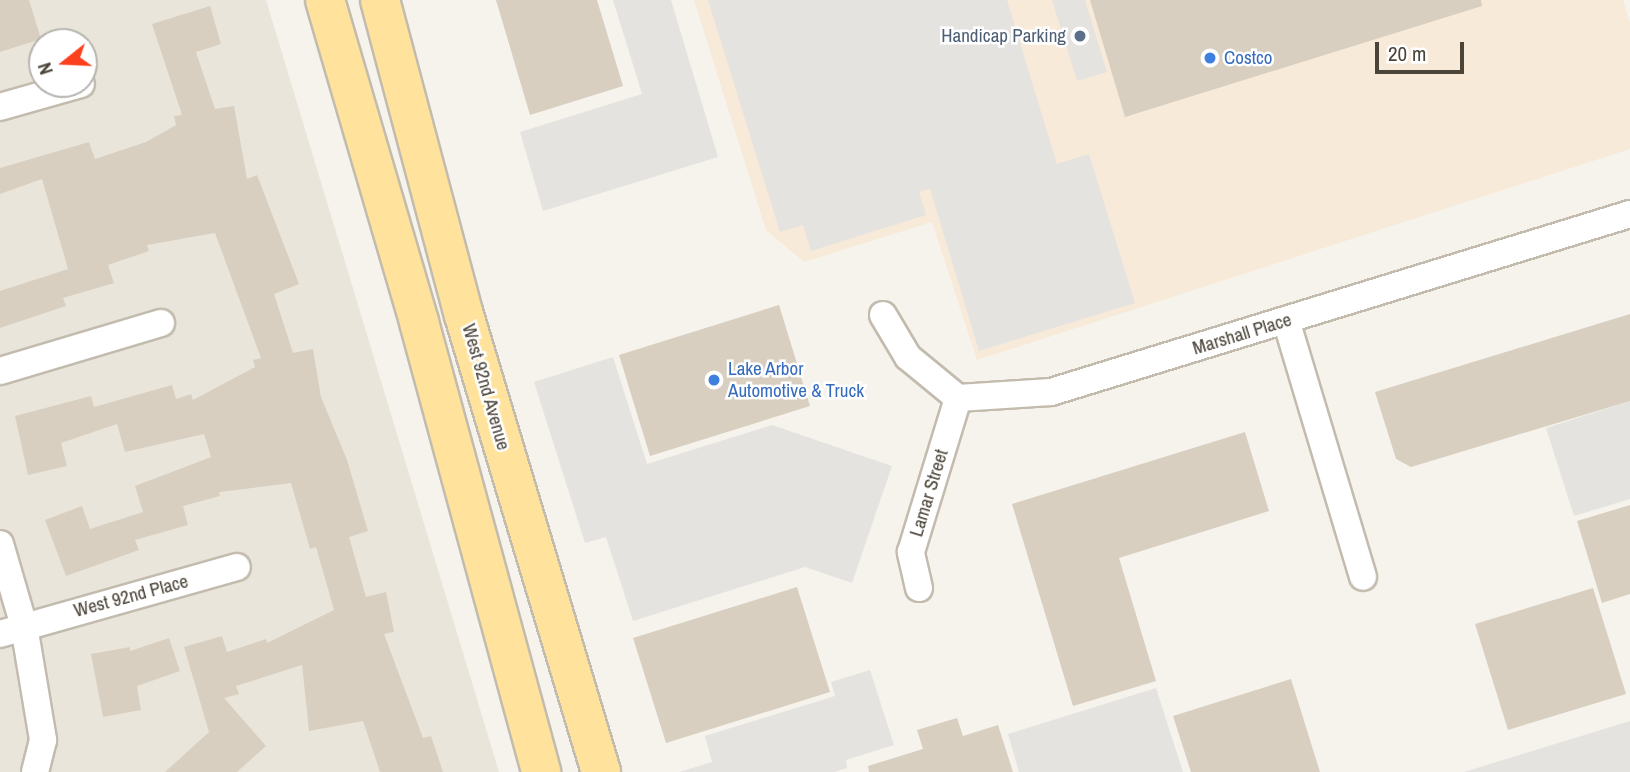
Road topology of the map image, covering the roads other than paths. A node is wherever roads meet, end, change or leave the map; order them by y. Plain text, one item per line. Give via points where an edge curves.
1 (325, 0) edge
2 (380, 0) edge
3 (32, 98) edge
4 (0, 107) edge
5 (1630, 214) edge
6 (883, 315) dead end
7 (1286, 320) junction
8 (161, 323) dead end
9 (0, 371) edge
10 (958, 398) junction
11 (0, 544) edge
12 (237, 567) dead end
13 (1363, 577) dead end
14 (919, 588) dead end
15 (12, 630) edge
16 (35, 772) edge
17 (541, 772) edge
18 (601, 772) edge

1 - 17 main road via 419,322
2 - 18 main road, West 92nd Avenue via 464,315
3 - 4 street
5 - 7 street, Marshall Place
6 - 10 street via 908,357
7 - 10 street, Marshall Place via 1051,391
7 - 13 street
8 - 9 street
10 - 14 street, Lamar Street via 911,552
11 - 15 street
12 - 15 street, West 92nd Place
15 - 16 street via 43,740

